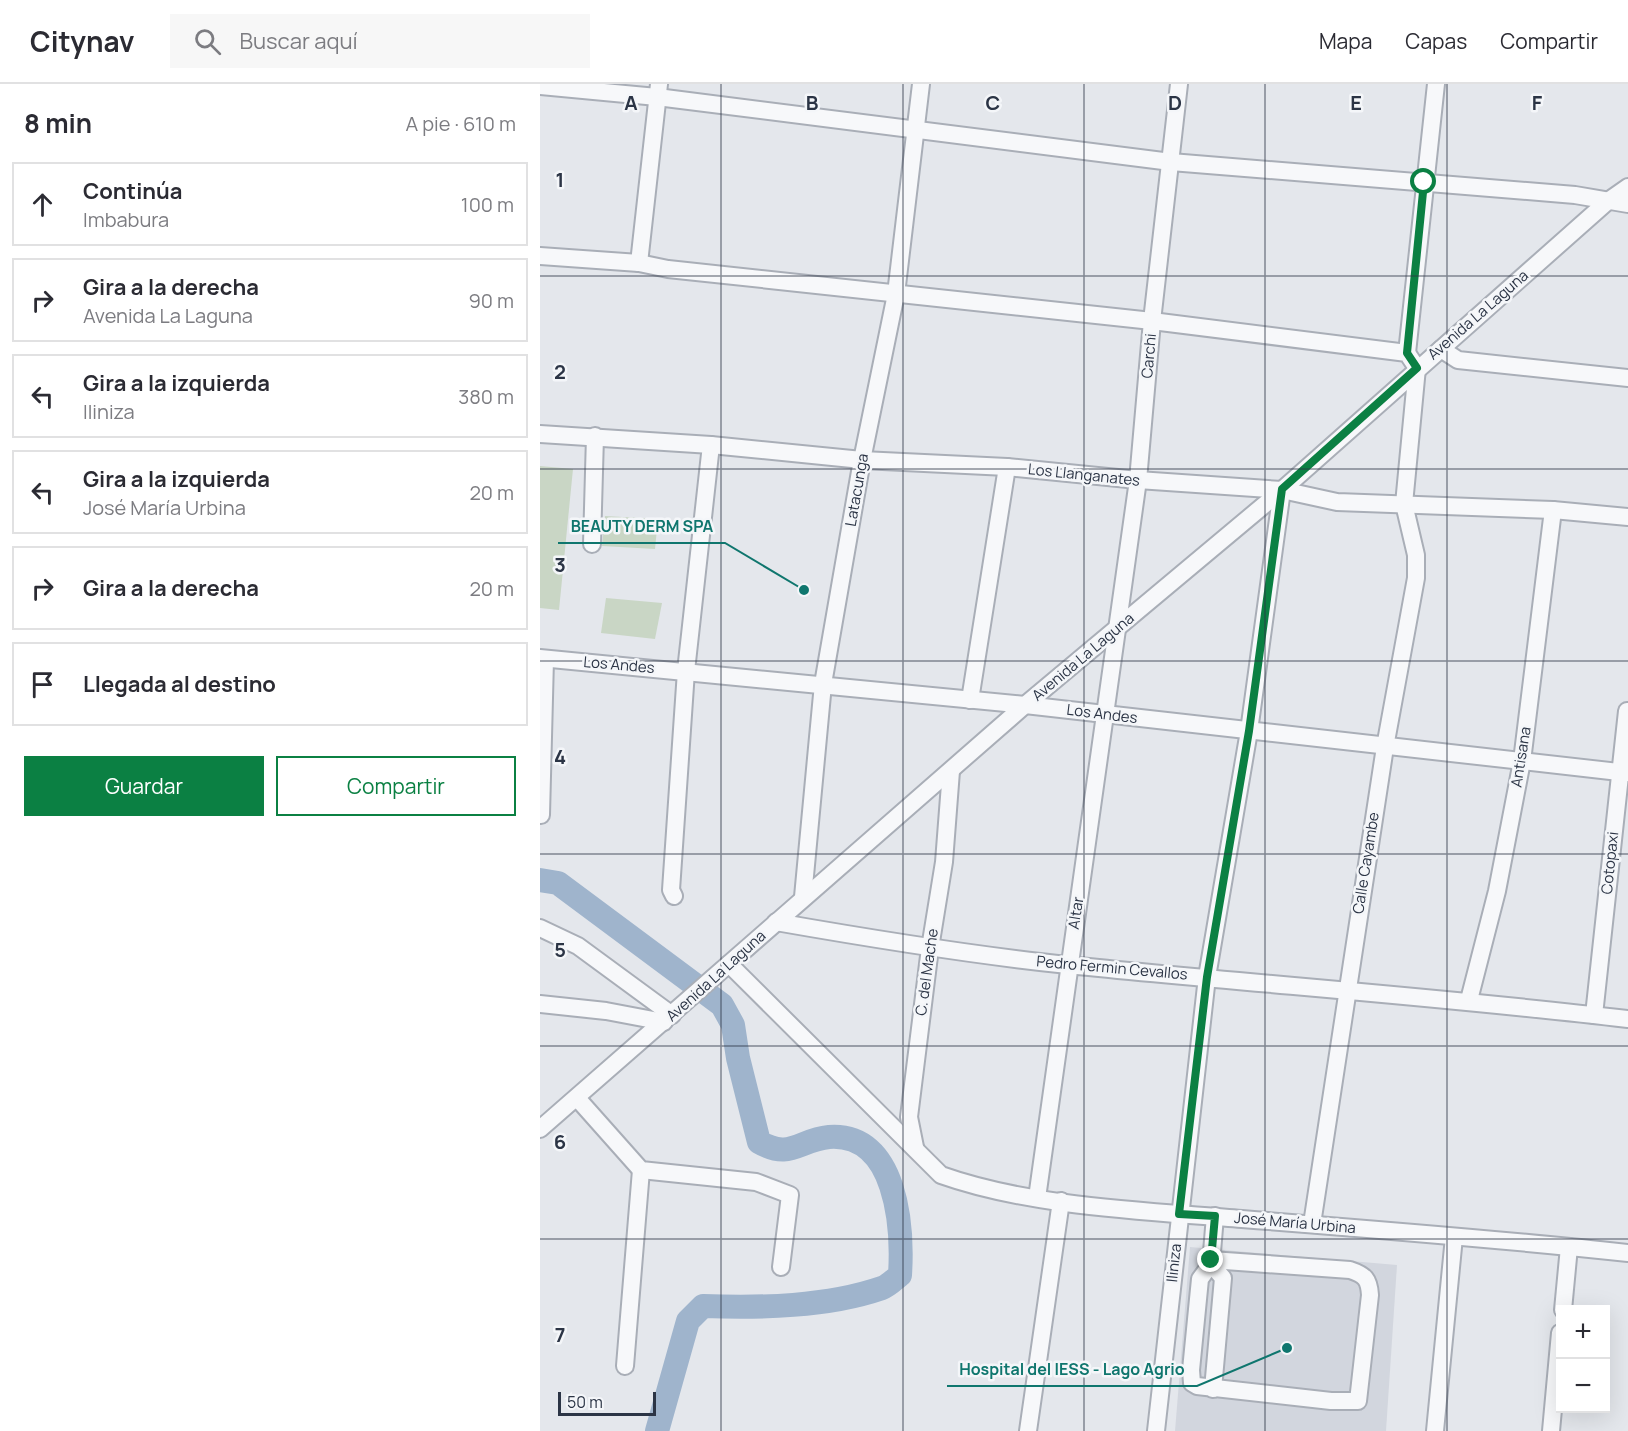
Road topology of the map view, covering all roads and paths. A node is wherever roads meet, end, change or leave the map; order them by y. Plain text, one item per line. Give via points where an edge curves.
1 (921, 84) edge
2 (1179, 84) edge
3 (1436, 84) edge
4 (540, 86) edge
5 (658, 91) edge
6 (915, 129) junction
7 (1171, 162) junction
8 (1424, 182) junction
9 (1628, 187) edge
10 (1608, 201) junction
11 (1628, 204) edge
12 (540, 256) edge
13 (639, 263) junction
14 (896, 294) junction
15 (1152, 321) junction
16 (1441, 349) junction
17 (1407, 353) junction
18 (1417, 368) junction
19 (1628, 378) edge
20 (540, 434) edge
21 (596, 436) junction
22 (711, 445) junction
23 (862, 460) junction
24 (1007, 467) junction
25 (1138, 480) junction
26 (1282, 489) junction
27 (1404, 504) junction
28 (1553, 510) junction
29 (1628, 517) edge
30 (592, 544) dead end
31 (1116, 628) junction
32 (543, 658) edge
33 (686, 671) junction
34 (823, 684) junction
35 (970, 700) junction
36 (1025, 705) junction
37 (1627, 711) edge
38 (1107, 715) junction
39 (1249, 731) junction
40 (1385, 747) junction
41 (1522, 760) junction
42 (951, 771) junction
43 (1623, 773) edge
44 (540, 815) edge
45 (674, 896) dead end
46 (803, 897) junction
47 (776, 922) junction
48 (540, 928) edge
49 (930, 948) junction
50 (729, 964) junction
51 (1068, 965) junction
52 (1207, 977) junction
53 (1346, 990) junction
54 (1469, 1000) junction
55 (540, 1004) edge
56 (672, 1014) junction
57 (1594, 1015) junction
58 (1628, 1019) edge
59 (577, 1098) junction
60 (540, 1129) edge
61 (915, 1147) junction
62 (641, 1170) junction
63 (1037, 1198) junction
64 (1061, 1201) junction
65 (1179, 1214) junction
66 (1215, 1216) junction
67 (1312, 1224) junction
68 (1454, 1237) junction
69 (1569, 1247) junction
70 (1628, 1253) edge
71 (1211, 1262) junction
72 (781, 1267) dead end
73 (1563, 1305) edge
74 (1558, 1359) edge
75 (625, 1366) dead end
76 (1213, 1389) junction
77 (1028, 1431) edge
78 (1156, 1431) edge
79 (1435, 1431) edge
80 (1551, 1431) edge

1 - 6 street, Latacunga
2 - 7 street, Carchi
3 - 8 street
4 - 5 street
5 - 6 street
5 - 13 street
6 - 7 street
6 - 14 street, Latacunga
7 - 8 street
7 - 15 street, Carchi
8 - 10 street
8 - 17 street
9 - 10 street, Avenida La Laguna
10 - 11 street
10 - 16 street, Avenida La Laguna
12 - 13 street
13 - 14 street
14 - 15 street
14 - 23 street, Latacunga
15 - 17 street
15 - 25 street, Carchi
16 - 18 street, Avenida La Laguna
16 - 19 street via 1458,360
17 - 18 street
18 - 26 street, Avenida La Laguna
18 - 27 street, Calle Cayambe
20 - 21 street, Los Llanganates
21 - 22 street, Los Llanganates
21 - 30 street
22 - 23 street, Los Llanganates
22 - 33 street
23 - 24 street, Los Llanganates
23 - 34 street, Latacunga
24 - 25 street, Los Llanganates
24 - 35 street
25 - 26 street, Los Llanganates
25 - 31 street, Carchi
26 - 27 street, Los Llanganates via 1337,502
26 - 31 street, Avenida La Laguna
26 - 39 street, Iliniza
27 - 28 street, Los Llanganates
27 - 40 street, Calle Cayambe via 1416,555 1416,578
28 - 29 street, Los Llanganates
28 - 41 street, Antisana
31 - 36 street, Avenida La Laguna
31 - 38 street, Altar
32 - 33 street, Los Andes
32 - 44 street
33 - 34 street, Los Andes
33 - 45 street via 671,890
34 - 35 street, Los Andes
34 - 46 street, Latacunga
35 - 36 street, Los Andes
36 - 38 street, Los Andes
36 - 42 street, Avenida La Laguna
37 - 43 street, Cotopaxi
38 - 39 street, Los Andes
38 - 51 street, Altar
39 - 40 street, Los Andes
39 - 52 street, Iliniza
40 - 41 street, Los Andes
40 - 53 street, Calle Cayambe
41 - 43 street, Los Andes
41 - 54 street, Antisana via 1497,891
42 - 46 street, Avenida La Laguna
42 - 49 street, C. del Mache via 944,862
43 - 57 street, Cotopaxi
46 - 47 street, Avenida La Laguna
47 - 49 street, Pedro Fermin Cevallos
47 - 50 street, Avenida La Laguna
48 - 56 street via 578,946
49 - 51 street, Pedro Fermin Cevallos
49 - 61 street, C. del Mache via 909,1118
50 - 56 street, Avenida La Laguna
50 - 61 street
51 - 52 street, Pedro Fermin Cevallos
51 - 63 street, Altar
52 - 53 street, Pedro Fermin Cevallos
52 - 65 street, Iliniza
53 - 54 street, Pedro Fermin Cevallos
53 - 67 street, Calle Cayambe
54 - 57 street, Pedro Fermin Cevallos
55 - 56 street
56 - 59 street, Avenida La Laguna
57 - 58 street, Pedro Fermin Cevallos
59 - 60 street, Avenida La Laguna
59 - 62 street
61 - 63 street, José María Urbina via 941,1175 975,1187
62 - 72 street via 756,1182 790,1195
62 - 75 street
63 - 64 street, José María Urbina
64 - 65 street, José María Urbina
64 - 77 street
65 - 66 street, José María Urbina
65 - 78 street, Iliniza
66 - 67 street, José María Urbina
66 - 71 street
67 - 68 street, José María Urbina
68 - 69 street, José María Urbina
68 - 79 street
69 - 70 street, José María Urbina
69 - 73 street
71 - 76 street via 1223,1278
71 - 76 street via 1200,1279 1191,1379 1197,1386
71 - 76 street via 1350,1270 1364,1275 1370,1295 1358,1401
74 - 80 street

